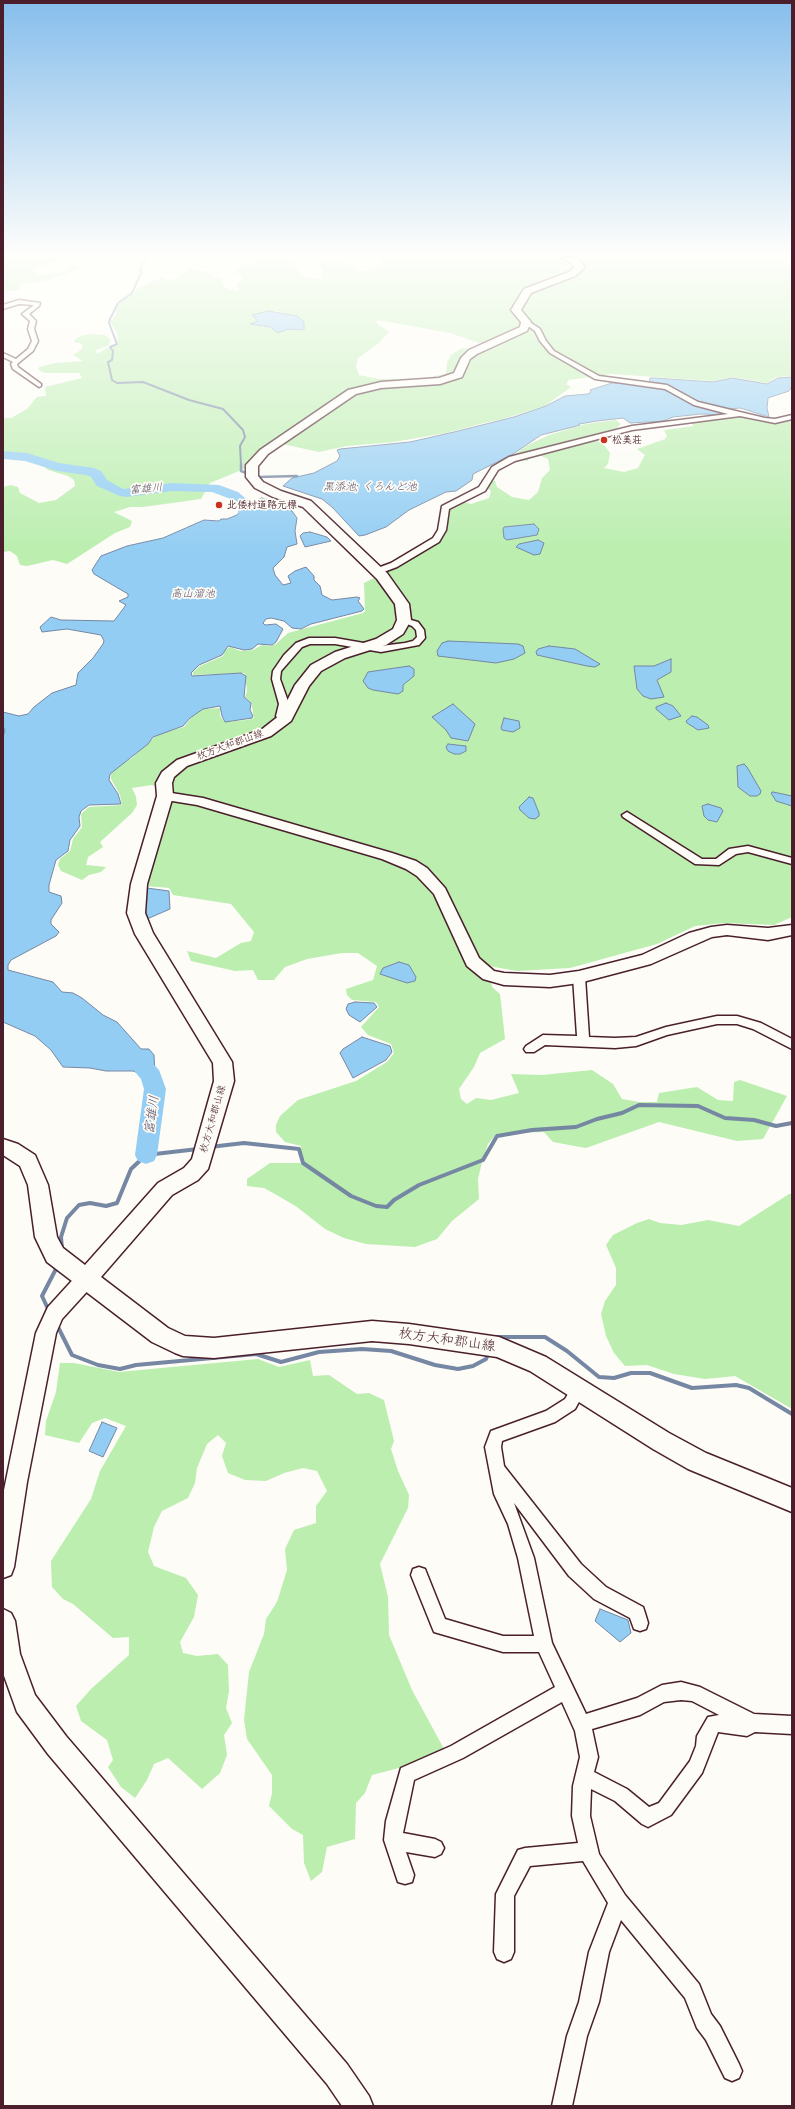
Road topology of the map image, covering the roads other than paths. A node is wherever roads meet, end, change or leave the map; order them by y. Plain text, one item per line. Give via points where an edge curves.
1 (3, 355) edge
2 (24, 355) edge
3 (469, 355) edge
4 (559, 355) edge
5 (16, 362) junction
6 (39, 385) dead end
7 (737, 413) junction
8 (792, 417) edge
9 (378, 571) junction
10 (404, 621) junction
11 (367, 647) junction
12 (284, 720) junction
13 (165, 796) junction
14 (627, 815) dead end
15 (792, 862) edge
16 (792, 930) edge
17 (579, 977) junction
18 (583, 1041) junction
19 (792, 1044) edge
20 (530, 1049) dead end
21 (3, 1147) edge
22 (86, 1279) junction
23 (579, 1389) junction
24 (497, 1469) junction
25 (792, 1500) edge
26 (3, 1567) edge
27 (419, 1575) dead end
28 (3, 1621) edge
29 (640, 1623) dead end
30 (544, 1644) junction
31 (566, 1691) junction
32 (753, 1723) junction
33 (581, 1724) junction
34 (792, 1725) edge
35 (584, 1776) junction
36 (393, 1840) junction
37 (435, 1848) dead end
38 (589, 1851) junction
39 (405, 1875) dead end
40 (618, 1902) junction
41 (504, 1952) dead end
42 (732, 2071) dead end
43 (359, 2106) edge
44 (562, 2106) edge

1 - 5 street
2 - 5 street
3 - 9 main road via 460,373 451,379 381,384 352,392 264,452 252,465 252,477 259,485 307,504
4 - 7 street via 604,380 672,389 696,404
5 - 6 street via 16,368
7 - 8 street via 775,421
7 - 9 street via 632,428 512,459 495,469 482,489 445,508 442,530 436,540 394,565
9 - 10 main road via 402,604
10 - 11 main road, 枚方大和郡山線 via 391,636
10 - 11 street via 415,624 420,630 421,638 416,643 392,648
11 - 12 main road, 枚方大和郡山線 via 340,655 316,668 302,684
11 - 12 street via 334,640 309,641 299,645 277,671 276,679 284,704 281,716
12 - 13 main road, 枚方大和郡山線 via 266,733 175,767 167,775 164,783
13 - 17 street via 198,801 400,860 422,872 440,892 473,962 490,975 524,981
13 - 22 main road, 枚方大和郡山線 via 139,884 136,913 144,934 222,1062 224,1081 200,1164 191,1174 160,1194
14 - 15 street via 699,862 719,862 733,851 748,848
16 - 17 street via 768,934 727,930 711,932 645,960
17 - 18 street
18 - 19 street via 636,1041 666,1031 717,1020 737,1020 757,1026
18 - 20 street via 543,1040
21 - 22 main road, 枚方大和郡山線 via 28,1161 38,1185 46,1237 55,1256
22 - 23 main road, 枚方大和郡山線 via 160,1335 183,1346 214,1348 372,1331 409,1334 492,1346 538,1364
22 - 26 street via 55,1313 46,1333 16,1482
23 - 24 street via 570,1404 550,1417 496,1436 493,1447
23 - 25 main road, 枚方大和郡山線 via 697,1461
24 - 29 street via 575,1570 600,1593 637,1613
24 - 30 street via 502,1494 526,1558
27 - 30 street via 440,1626 503,1644
28 - 43 street via 8,1654 26,1703 57,1744 337,2074
30 - 31 street
31 - 33 street
31 - 36 street via 457,1752 407,1774
32 - 33 street via 694,1693 681,1692 662,1694 640,1706
32 - 34 street
32 - 35 street via 747,1727 714,1723 706,1736 705,1747 696,1767 684,1785 665,1809 648,1818 621,1795
33 - 35 street via 589,1757
35 - 38 street via 582,1816
36 - 37 street
36 - 39 street
38 - 40 street
38 - 41 street via 525,1858 505,1894
40 - 42 street via 692,1992 704,2021
40 - 44 street via 599,1952

